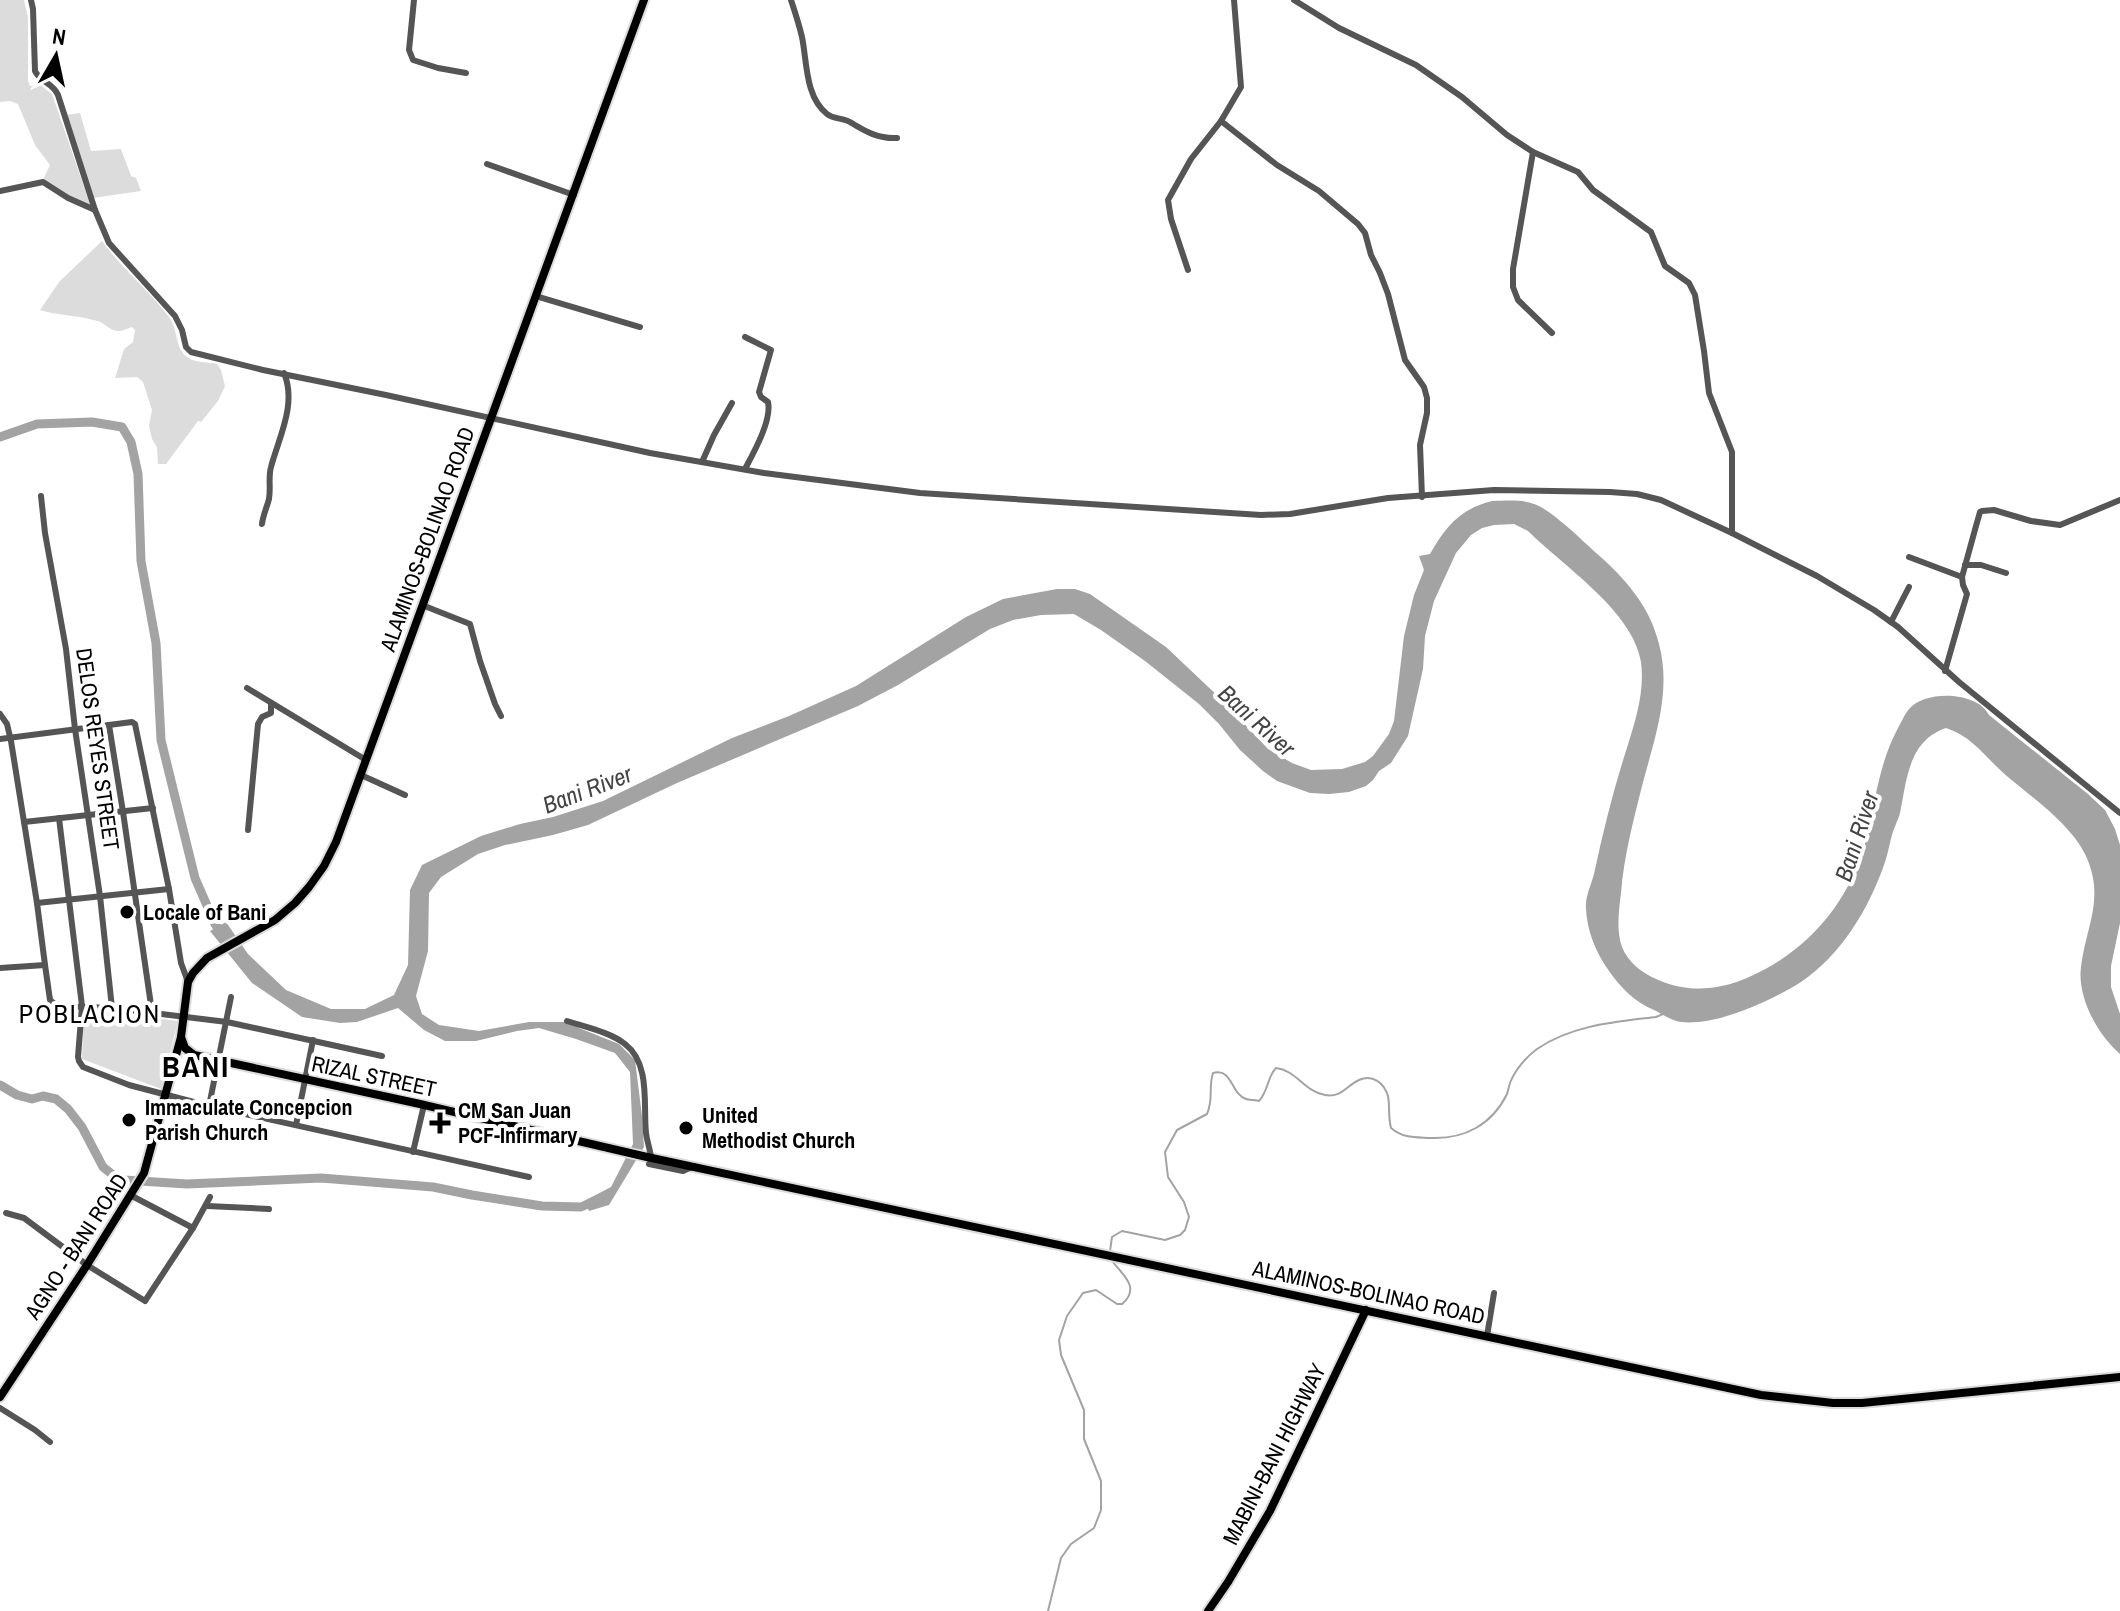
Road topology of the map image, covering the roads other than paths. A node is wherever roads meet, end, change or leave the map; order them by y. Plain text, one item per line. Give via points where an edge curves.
1 (31, 0) edge
2 (414, 0) edge
3 (644, 0) edge
4 (791, 0) edge
5 (1234, 0) edge
6 (1294, 0) edge
7 (466, 73) dead end
8 (1221, 121) junction
9 (897, 138) dead end
10 (1533, 152) junction
11 (487, 164) dead end
12 (0, 191) edge
13 (574, 195) junction
14 (95, 210) junction
15 (1188, 270) dead end
16 (536, 296) junction
17 (640, 327) dead end
18 (1552, 333) dead end
19 (745, 337) dead end
20 (284, 373) junction
21 (732, 403) dead end
22 (491, 417) junction
23 (702, 462) junction
24 (745, 469) junction
25 (41, 496) dead end
26 (1422, 497) junction
27 (2120, 500) edge
28 (262, 524) dead end
29 (1732, 533) junction
30 (1909, 557) dead end
31 (1965, 565) junction
32 (2006, 573) dead end
33 (1962, 577) junction
34 (1909, 587) dead end
35 (422, 605) junction
36 (1891, 622) junction
37 (1945, 671) junction
38 (247, 688) dead end
39 (271, 703) junction
40 (0, 714) edge
41 (501, 716) dead end
42 (109, 725) junction
43 (75, 729) junction
44 (10, 737) junction
45 (0, 739) edge
46 (366, 760) junction
47 (361, 775) junction
48 (405, 795) dead end
49 (153, 808) junction
50 (123, 812) junction
51 (2120, 813) edge
52 (88, 816) junction
53 (59, 818) junction
54 (24, 822) junction
55 (248, 830) dead end
56 (169, 889) junction
57 (135, 893) junction
58 (100, 896) junction
59 (70, 900) junction
60 (37, 903) junction
61 (45, 965) junction
62 (0, 968) edge
63 (188, 982) junction
64 (231, 997) dead end
65 (82, 1006) junction
66 (112, 1008) junction
67 (152, 1012) junction
68 (184, 1017) junction
69 (567, 1021) dead end
70 (227, 1022) junction
71 (181, 1037) junction
72 (313, 1040) junction
73 (194, 1055) junction
74 (382, 1056) dead end
75 (175, 1059) junction
76 (218, 1060) junction
77 (305, 1080) junction
78 (166, 1094) junction
79 (424, 1105) junction
80 (209, 1106) junction
81 (296, 1125) junction
82 (617, 1150) joint
83 (413, 1152) junction
84 (649, 1159) junction
85 (529, 1177) dead end
86 (132, 1195) junction
87 (210, 1197) dead end
88 (207, 1206) junction
89 (269, 1209) dead end
90 (6, 1213) dead end
91 (193, 1228) junction
92 (87, 1265) junction
93 (1494, 1293) dead end
94 (1366, 1310) junction
95 (1487, 1336) junction
96 (2120, 1377) edge
97 (0, 1397) edge
98 (0, 1408) edge
99 (50, 1442) dead end
100 (1208, 1611) edge

1 - 14 street via 35,71 55,88
2 - 7 street via 409,50 413,60
3 - 13 main road, ALAMINOS-BOLINAO ROAD
4 - 9 street via 811,89 824,110 879,137
5 - 8 street via 1241,87
6 - 10 street via 1416,65
8 - 15 street via 1168,200
8 - 26 street via 1319,191 1365,233 1405,360 1427,398 1420,445
10 - 18 street via 1512,283 1518,300
10 - 29 street via 1573,168 1593,190 1646,227 1665,266 1692,287 1709,393 1732,452
11 - 13 street
12 - 14 street via 43,182
13 - 16 main road, ALAMINOS-BOLINAO ROAD
14 - 20 street via 109,243 175,316 191,352
16 - 17 street
16 - 22 main road, ALAMINOS-BOLINAO ROAD
19 - 24 street via 771,350 759,392 770,411
20 - 22 street
20 - 28 street via 289,396
21 - 23 street
22 - 23 street
22 - 35 main road, ALAMINOS-BOLINAO ROAD
23 - 24 street
24 - 26 street via 907,492 1261,515
25 - 43 street, DELOS REYES STREET
26 - 29 street via 1494,490 1637,494
27 - 31 street via 2060,525 1982,511
29 - 36 street
30 - 33 street
31 - 32 street
31 - 33 street
33 - 37 street via 1967,594
34 - 36 street
35 - 41 street via 470,624
35 - 46 main road, ALAMINOS-BOLINAO ROAD
36 - 37 street
37 - 51 street
38 - 39 street
39 - 46 street
39 - 55 street via 271,713 258,724
40 - 44 street
42 - 43 street
42 - 49 street via 135,724
42 - 50 street
43 - 44 street
43 - 52 street, DELOS REYES STREET
44 - 45 street
44 - 54 street
46 - 47 main road, ALAMINOS-BOLINAO ROAD
47 - 48 street
47 - 63 main road, ALAMINOS-BOLINAO ROAD via 336,842 309,887 275,920 201,963
49 - 50 street
49 - 56 street
50 - 52 street
50 - 57 street
52 - 53 street
52 - 58 street, DELOS REYES STREET
53 - 54 street
53 - 59 street
54 - 60 street
56 - 57 street
56 - 63 street
57 - 58 street
57 - 67 street
58 - 59 street
58 - 66 street, DELOS REYES STREET
59 - 60 street
59 - 65 street
60 - 61 street
61 - 62 street
61 - 65 street via 51,1003
63 - 68 main road
64 - 70 street
65 - 66 street
65 - 78 street via 81,1064
66 - 67 street
67 - 68 street
68 - 70 street
68 - 71 main road
69 - 84 street via 619,1039 637,1056
70 - 72 street
70 - 76 street
71 - 73 main road
71 - 75 main road, AGNO - BANI ROAD
72 - 74 street
72 - 77 street
73 - 75 main road
73 - 76 main road, RIZAL STREET
75 - 78 main road, AGNO - BANI ROAD
76 - 77 main road, RIZAL STREET
76 - 80 street
77 - 79 main road, RIZAL STREET
77 - 81 street
78 - 80 street
78 - 86 main road, AGNO - BANI ROAD via 144,1173
79 - 82 main road, RIZAL STREET
79 - 83 street
80 - 81 street
81 - 83 street
82 - 84 main road, ALAMINOS-BOLINAO ROAD
83 - 85 street
84 - 94 main road, ALAMINOS-BOLINAO ROAD
86 - 91 street
86 - 92 main road, AGNO - BANI ROAD
87 - 88 street
88 - 89 street
88 - 91 street
90 - 92 street via 24,1218
91 - 92 street via 145,1301
92 - 97 main road, AGNO - BANI ROAD
93 - 95 street
94 - 95 main road, ALAMINOS-BOLINAO ROAD
94 - 100 main road, MABINI-BANI HIGHWAY via 1270,1511
95 - 96 main road, ALAMINOS-BOLINAO ROAD via 1761,1395 1833,1403
98 - 99 street

